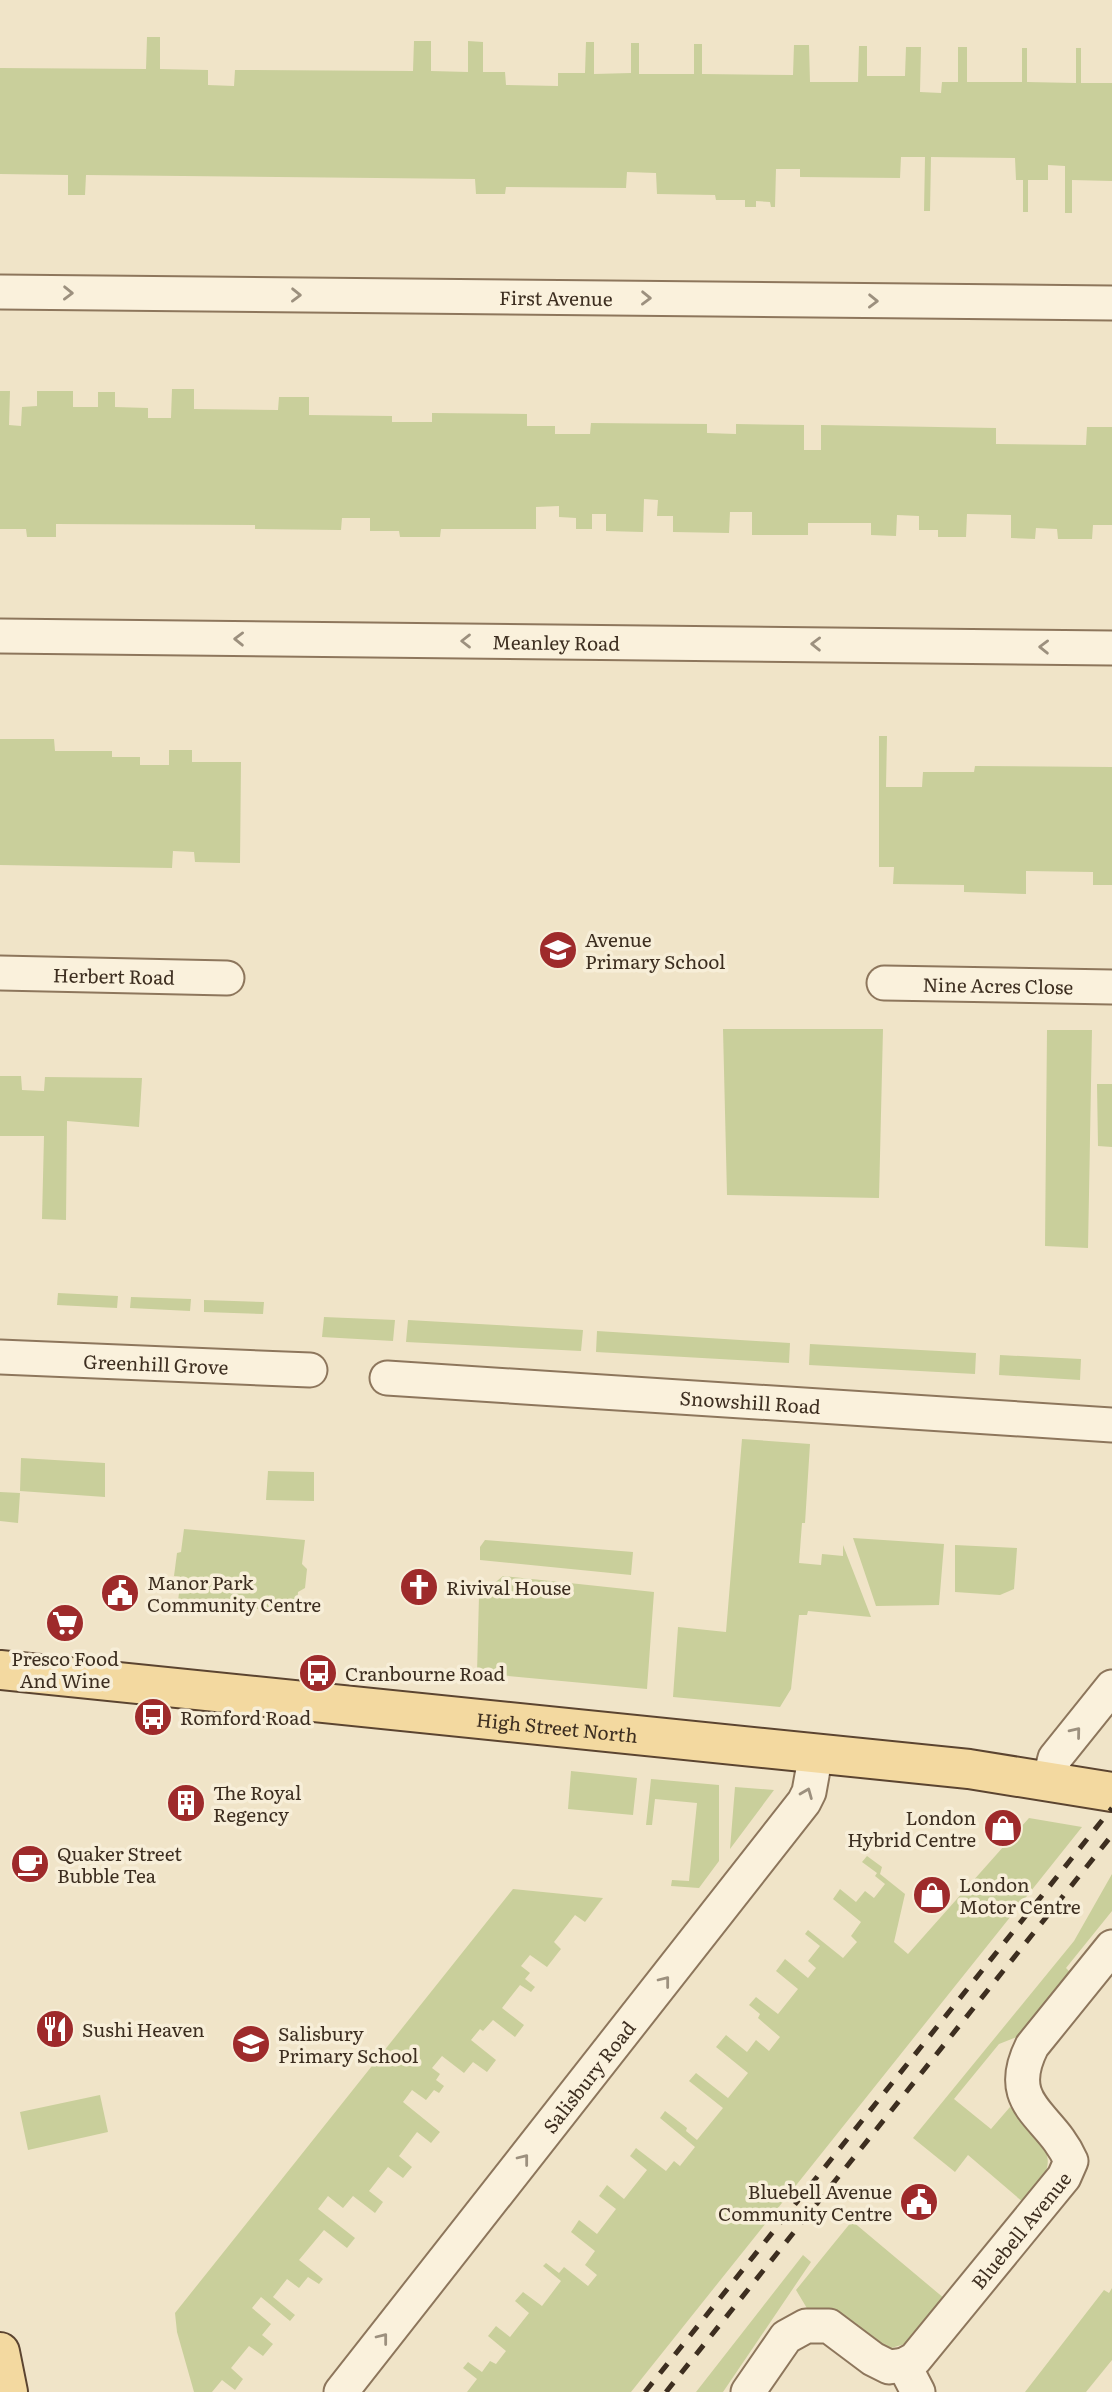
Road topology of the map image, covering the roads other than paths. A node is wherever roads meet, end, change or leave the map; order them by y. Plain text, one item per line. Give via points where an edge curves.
1 (0, 292) edge
2 (1112, 303) edge
3 (0, 636) edge
4 (1112, 648) edge
5 (0, 973) edge
6 (227, 978) dead end
7 (884, 984) dead end
8 (1112, 986) edge
9 (0, 1357) edge
10 (310, 1370) dead end
11 (387, 1378) dead end
12 (1112, 1425) edge
13 (0, 1670) edge
14 (1112, 1687) edge
15 (816, 1753) junction
16 (1054, 1782) junction
17 (1112, 1792) edge
18 (1112, 1947) edge
19 (0, 2352) edge
20 (911, 2378) edge
21 (8, 2392) edge
22 (341, 2392) edge
23 (748, 2392) edge

1 -> 2 street, First Avenue
4 -> 3 street, Meanley Road
5 - 6 street, Herbert Road
7 - 8 street, Nine Acres Close
9 - 10 street, Greenhill Grove
11 - 12 street, Snowshill Road
13 - 15 main road, High Street North
16 -> 14 street via 1055,1758
15 - 16 main road, High Street North
22 -> 15 street, Salisbury Road via 804,1802
16 - 17 main road, High Street North
18 - 20 street, Bluebell Avenue via 1032,2046 1021,2074 1026,2101 1071,2161 1064,2177 915,2359
19 - 21 main road
20 - 23 street, Bluebell Avenue via 873,2359 828,2326 806,2326 786,2337

